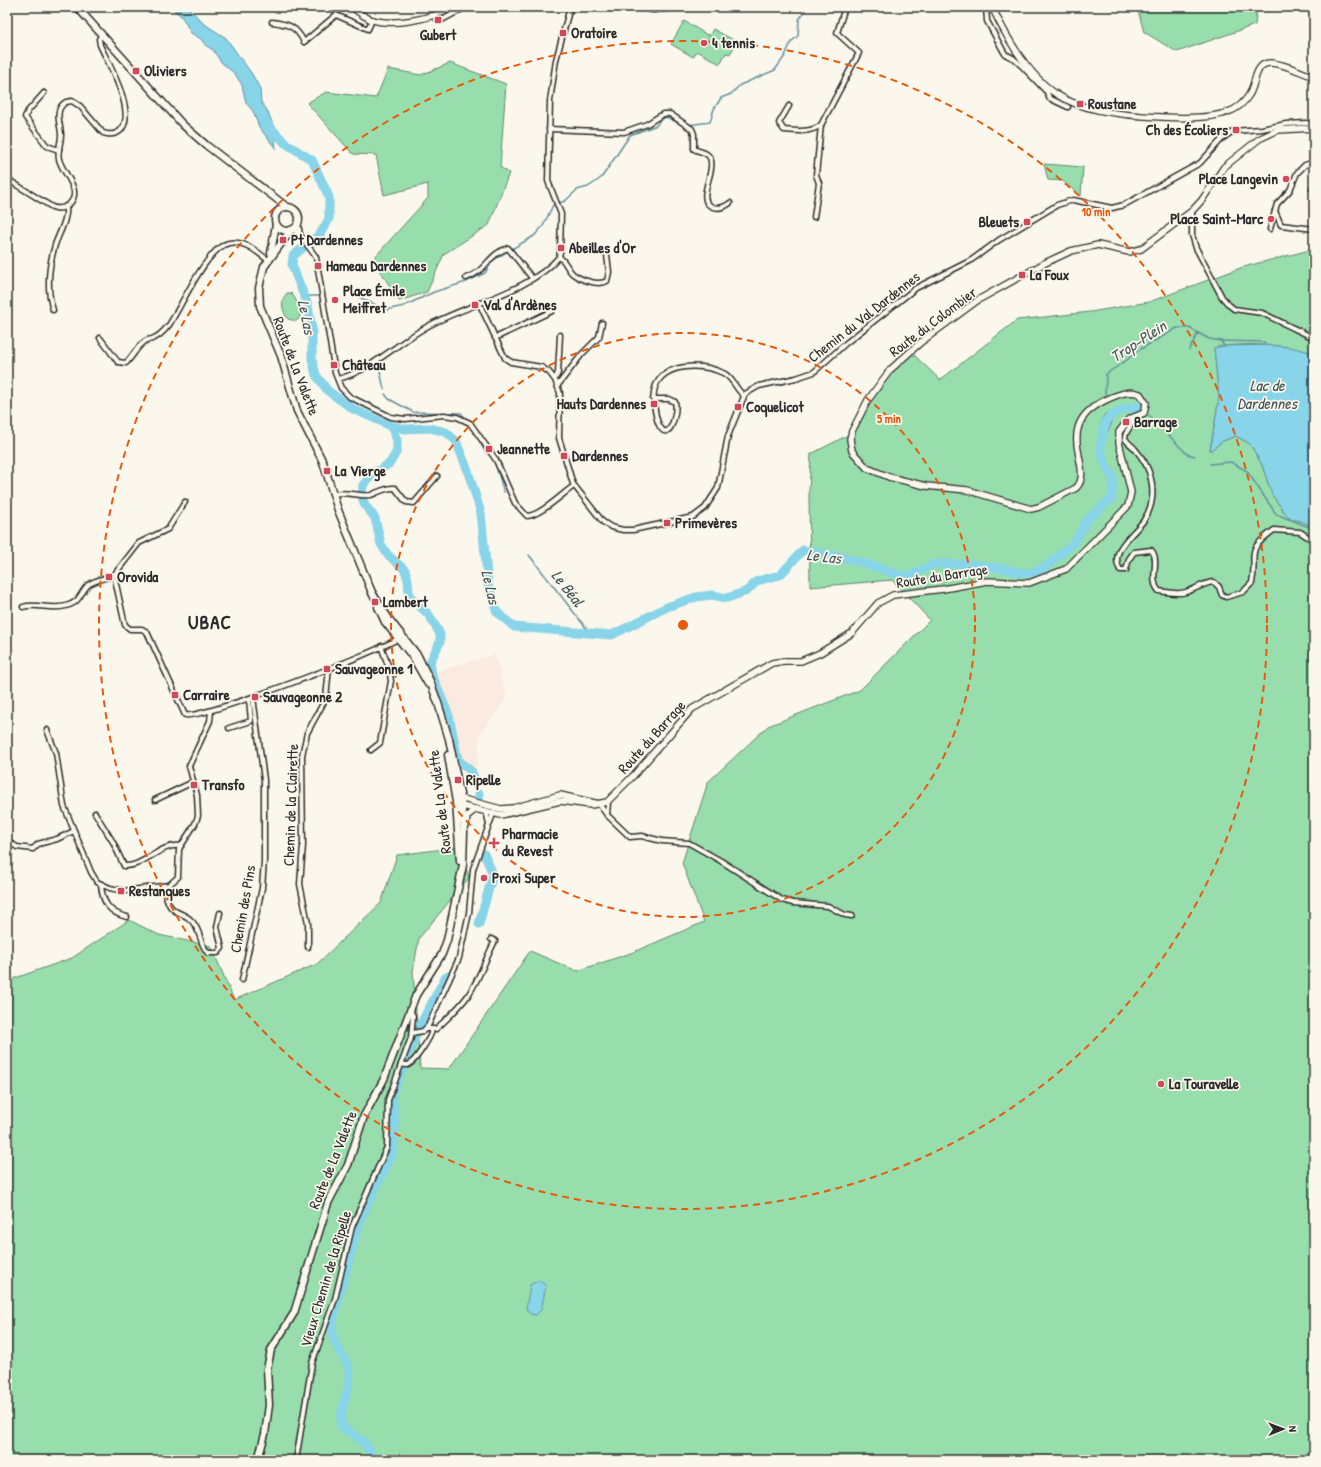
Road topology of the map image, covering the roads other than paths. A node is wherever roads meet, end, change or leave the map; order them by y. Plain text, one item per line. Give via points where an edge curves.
1 (78, 7) edge
2 (352, 7) edge
3 (451, 7) edge
4 (466, 7) edge
5 (570, 7) edge
6 (635, 7) edge
7 (691, 7) edge
8 (845, 7) edge
9 (986, 7) edge
10 (992, 7) edge
11 (434, 16) junction
12 (372, 20) junction
13 (272, 22) dead end
14 (102, 34) junction
15 (1314, 77) edge
16 (1046, 88) junction
17 (44, 93) dead end
18 (788, 106) dead end
19 (1068, 107) dead end
20 (821, 125) junction
21 (1314, 127) edge
22 (549, 129) junction
23 (59, 150) junction
24 (1314, 162) edge
25 (7, 179) edge
26 (269, 193) junction
27 (730, 203) dead end
28 (66, 206) junction
29 (287, 207) junction
30 (1192, 211) junction
31 (1275, 211) junction
32 (276, 213) junction
33 (814, 217) dead end
34 (298, 223) junction
35 (276, 224) junction
36 (1270, 229) dead end
37 (1314, 229) edge
38 (291, 230) junction
39 (301, 236) junction
40 (607, 255) dead end
41 (558, 257) junction
42 (269, 258) junction
43 (466, 278) dead end
44 (532, 278) junction
45 (479, 303) junction
46 (53, 310) dead end
47 (552, 312) dead end
48 (602, 323) dead end
49 (560, 335) dead end
50 (100, 338) dead end
51 (494, 338) junction
52 (1314, 338) edge
53 (555, 378) junction
54 (338, 379) junction
55 (558, 386) junction
56 (743, 395) junction
57 (653, 399) junction
58 (1146, 410) joint
59 (1134, 417) junction
60 (437, 476) dead end
61 (574, 486) junction
62 (333, 494) junction
63 (185, 502) dead end
64 (1314, 541) edge
65 (114, 575) junction
66 (23, 608) dead end
67 (397, 634) junction
68 (381, 646) junction
69 (329, 668) junction
70 (435, 696) junction
71 (251, 698) junction
72 (211, 711) junction
73 (229, 728) dead end
74 (47, 730) dead end
75 (372, 750) dead end
76 (193, 782) junction
77 (456, 783) junction
78 (155, 800) dead end
79 (461, 802) junction
80 (608, 802) junction
81 (599, 804) junction
82 (476, 809) junction
83 (486, 809) junction
84 (495, 811) junction
85 (95, 813) dead end
86 (607, 815) junction
87 (489, 825) junction
88 (74, 831) junction
89 (458, 835) junction
90 (7, 841) edge
91 (180, 846) junction
92 (464, 853) junction
93 (461, 876) junction
94 (101, 884) junction
95 (165, 886) junction
96 (220, 913) dead end
97 (852, 916) dead end
98 (127, 917) dead end
99 (491, 939) dead end
100 (308, 947) dead end
101 (242, 980) dead end
102 (410, 1010) junction
103 (426, 1029) junction
104 (432, 1030) junction
105 (415, 1033) junction
106 (403, 1064) junction
107 (258, 1460) edge
108 (296, 1460) edge

1 - 14 main road
2 - 12 street
3 - 11 street
4 - 11 street via 442,20
5 - 22 street via 551,88
6 - 7 street via 653,10
8 - 20 street via 837,33 859,53
9 - 16 street via 987,21 1005,54
10 - 16 street via 1016,51
11 - 12 street via 406,21
12 - 13 street via 368,30 336,15 304,42 300,33 290,24
14 - 23 street via 99,43 123,95 125,123 116,133 103,133 80,106 72,101 66,102 59,110
14 - 26 main road via 193,135
15 - 16 street via 1276,64 1264,64 1258,70 1249,96 1235,109 1222,114 1174,118 1105,112 1066,99
16 - 19 street via 1049,98
17 - 23 street via 27,112 25,118 47,146
18 - 20 street via 779,122 784,130 816,129
20 - 33 street via 816,175 819,183
21 - 30 street, Route du Colombier via 1280,130 1259,139 1224,167
21 - 56 street, Chemin du Val Dardennes via 1307,123 1286,124 1233,131 1200,163 1118,208 1078,200 1057,205 970,261 916,288 846,343 814,372 759,386
22 - 27 street via 624,132 666,114 673,115 690,126 694,134 694,149 711,159 712,168 705,194 707,203 719,208
22 - 41 street via 548,181 562,217
23 - 28 street via 59,160 74,189 73,197
24 - 31 street via 1303,166
25 - 28 street via 52,207
26 - 29 main road
26 - 32 main road via 275,203
28 - 46 street via 66,216 50,270
29 - 32 main road
29 - 34 main road via 296,212
30 - 52 street via 1192,235 1196,248 1219,292 1229,305 1234,309 1262,313
30 - 58 street, Route du Colombier via 1141,249 1129,252 1098,245 1071,251 1039,266 963,311 913,349 886,374 868,400 850,438 855,456 867,468 889,477 926,486 967,490 1034,509 1076,488 1080,482 1077,438 1086,412 1098,404 1135,392 1144,399
31 - 36 street
31 - 37 street via 1281,225
32 - 35 main road
34 - 38 main road
34 - 39 street
35 - 38 main road via 284,230
35 - 42 main road, Route de La Valette
38 - 39 street
38 - 42 main road, Route de La Valette
39 - 54 street via 316,255
40 - 41 street via 609,277 605,282 599,283 573,274
41 - 44 street
42 - 50 street via 237,243 230,242 215,250 168,327 153,339 143,342 126,363 118,362
42 - 62 main road, Route de La Valette via 260,280 260,306 281,356 297,411 319,452
43 - 44 street via 482,270 495,255 508,248
44 - 45 street
45 - 51 street
45 - 54 street via 430,325 378,360
47 - 51 street
48 - 55 street via 600,337 582,354
49 - 53 street via 558,373
51 - 53 street via 506,360 537,366
53 - 55 street
54 - 61 street via 341,388 350,397 391,417 405,419 444,415 469,422 496,460 512,497 525,515 533,515
55 - 61 street via 559,438
56 - 57 street via 726,376 695,367 665,373 654,387
56 - 61 street via 728,436 718,488 697,516 633,530 615,529 603,522
57 - 57 street via 669,399 675,402 674,423 669,430 663,430 659,425
58 - 59 street, Route du Barrage via 1143,415
59 - 64 street via 1125,438 1149,472 1153,495 1144,521 1121,547 1118,559 1120,570 1126,570 1134,552 1151,550 1154,557 1154,583 1159,591 1177,594 1214,582 1226,597 1243,592 1252,583 1253,549 1274,530 1300,532
59 - 80 street, Route du Barrage via 1123,425 1119,435 1131,490 1129,504 1126,510 1066,568 1029,583 987,581 903,593 885,599 852,633 820,653 801,661 772,663 697,705
60 - 62 street via 414,503 406,502 395,488 366,494
62 - 67 main road, Route de La Valette via 371,591
63 - 65 street via 168,529 139,543
65 - 66 street via 90,584 79,600 67,606
65 - 72 street via 126,627 132,630 144,629 147,632 184,714 190,716
67 - 68 street
67 - 70 main road, Route de La Valette
67 - 70 main road, Route de La Valette via 409,644 420,660
68 - 69 street
68 - 75 street via 391,681 380,743
69 - 71 street
69 - 100 street, Chemin de la Clairette via 326,698 307,733 302,755 304,846 300,884 308,923
70 - 77 main road, Route de La Valette via 444,724
71 - 72 street
71 - 73 street via 251,721
71 - 101 street, Chemin des Pins via 264,780 264,861 262,888
72 - 76 street via 210,721 189,764 188,770
74 - 88 street via 56,753 64,806
76 - 78 street
76 - 91 street via 197,797 197,819
77 - 79 main road, Route de La Valette
77 - 89 main road, Route de La Valette
79 - 82 street
79 - 83 street
79 - 89 street
79 - 92 main road, Route de La Valette
80 - 81 street
80 - 86 street
81 - 84 street via 560,801 508,814
81 - 86 street
82 - 83 street
82 - 92 street via 466,818
83 - 84 street
83 - 87 street
84 - 87 street
85 - 91 street via 124,866 170,847
86 - 97 street via 630,837 642,836 662,842 682,841 693,845 786,902 828,906
87 - 103 street via 473,869 469,913 459,958
88 - 90 street via 38,844 32,849 17,847
88 - 94 street via 91,872
89 - 93 main road, Route de La Valette
91 - 95 street via 178,877
92 - 93 main road, Route de La Valette
93 - 102 main road, Route de La Valette via 442,954 419,988
94 - 95 street via 121,891
94 - 98 street via 107,905 114,913
95 - 96 street via 170,907 194,924 208,953 218,953 222,948 217,927
99 - 104 street via 495,941 469,994 438,1028
102 - 105 street, Vieux Chemin de la Ripelle
102 - 107 main road, Route de La Valette via 384,1080 364,1116 348,1165 328,1203 294,1313 276,1340 268,1360 269,1405
103 - 104 street
103 - 105 street
104 - 106 street, Vieux Chemin de la Ripelle via 427,1042 410,1063
105 - 106 street, Vieux Chemin de la Ripelle
106 - 108 street, Vieux Chemin de la Ripelle via 388,1100 387,1147 352,1227 335,1299 312,1363

